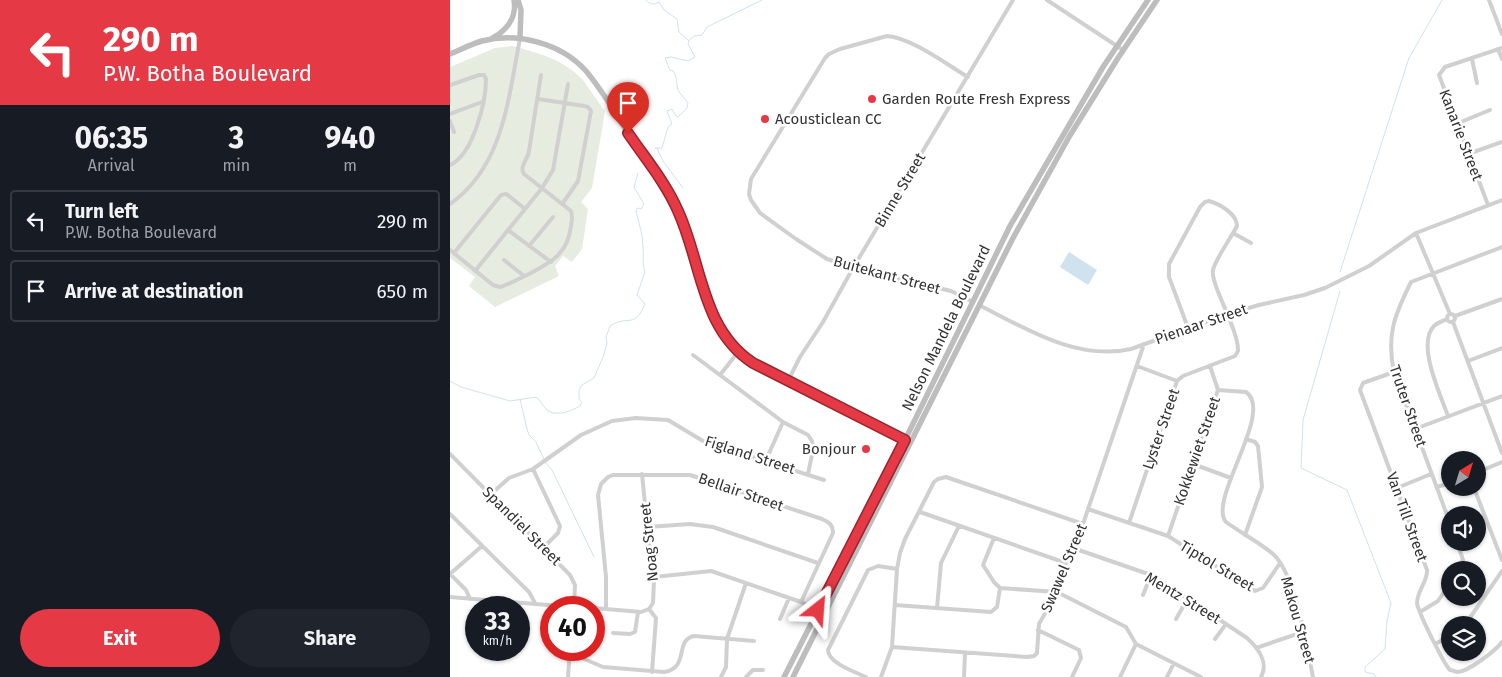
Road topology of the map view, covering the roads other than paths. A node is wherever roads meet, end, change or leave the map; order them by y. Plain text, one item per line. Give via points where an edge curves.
1 (516, 0) edge
2 (1013, 0) edge
3 (1047, 0) edge
4 (1148, 0) edge
5 (1157, 0) edge
6 (1489, 0) edge
7 (1502, 34) edge
8 (520, 37) junction
9 (486, 40) junction
10 (1117, 46) junction
11 (1500, 48) edge
12 (1123, 50) junction
13 (450, 54) edge
14 (1472, 59) junction
15 (1502, 59) edge
16 (542, 76) dead end
17 (968, 77) junction
18 (568, 84) dead end
19 (1477, 84) dead end
20 (450, 85) edge
21 (538, 99) junction
22 (482, 102) junction
23 (565, 104) junction
24 (1490, 110) dead end
25 (450, 114) edge
26 (450, 121) edge
27 (1456, 124) junction
28 (454, 132) dead end
29 (1502, 142) edge
30 (1468, 154) junction
31 (450, 165) edge
32 (542, 188) junction
33 (1502, 200) edge
34 (563, 203) junction
35 (450, 204) edge
36 (1488, 206) junction
37 (524, 209) junction
38 (553, 217) dead end
39 (508, 230) junction
40 (1416, 232) junction
41 (1233, 233) junction
42 (1251, 243) dead end
43 (529, 246) junction
44 (1502, 247) edge
45 (452, 252) edge
46 (504, 260) dead end
47 (551, 262) junction
48 (853, 268) junction
49 (475, 271) junction
50 (1432, 274) junction
51 (524, 276) junction
52 (1502, 298) edge
53 (976, 303) junction
54 (1228, 314) junction
55 (1448, 316) junction
56 (1455, 316) junction
57 (1453, 322) junction
58 (1188, 328) junction
59 (1144, 344) junction
60 (1502, 348) edge
61 (738, 352) junction
62 (693, 355) dead end
63 (1468, 361) junction
64 (1137, 366) junction
65 (1210, 366) junction
66 (1394, 372) junction
67 (720, 375) junction
68 (1177, 381) junction
69 (788, 382) junction
70 (1218, 390) junction
71 (1502, 396) edge
72 (1483, 403) junction
73 (1448, 416) junction
74 (783, 422) junction
75 (1415, 429) junction
76 (1246, 439) junction
77 (908, 441) junction
78 (1501, 447) edge
79 (1502, 453) edge
80 (450, 454) edge
81 (766, 460) junction
82 (1502, 462) edge
83 (1193, 464) junction
84 (533, 469) junction
85 (1486, 469) edge
86 (642, 474) junction
87 (808, 474) junction
88 (1431, 474) junction
89 (1231, 478) junction
90 (824, 480) dead end
91 (1441, 486) edge
92 (1397, 488) junction
93 (1437, 488) junction
94 (491, 494) junction
95 (1477, 496) edge
96 (1444, 506) edge
97 (1088, 509) junction
98 (920, 512) junction
99 (450, 514) edge
100 (1129, 523) junction
101 (1083, 524) junction
102 (958, 526) junction
103 (647, 527) junction
104 (1168, 536) junction
105 (1245, 536) junction
106 (994, 538) junction
107 (482, 546) junction
108 (544, 547) junction
109 (1073, 548) junction
110 (1502, 560) edge
111 (818, 563) junction
112 (1066, 563) junction
113 (1280, 563) junction
114 (897, 569) junction
115 (1502, 571) edge
116 (450, 574) edge
117 (1150, 575) junction
118 (654, 577) junction
119 (746, 583) junction
120 (1000, 588) junction
121 (1057, 592) junction
122 (1143, 595) dead end
123 (469, 596) edge
124 (574, 596) edge
125 (450, 597) edge
126 (1441, 597) edge
127 (465, 598) edge
128 (789, 598) junction
129 (1188, 598) junction
130 (801, 602) junction
131 (530, 603) edge
132 (535, 603) junction
133 (540, 604) edge
134 (895, 605) junction
135 (937, 608) junction
136 (606, 609) joint
137 (650, 609) junction
138 (638, 612) junction
139 (821, 612) junction
140 (1420, 612) junction
141 (1472, 616) edge
142 (780, 619) dead end
143 (1176, 620) dead end
144 (1226, 624) junction
145 (1038, 630) junction
146 (1303, 632) junction
147 (613, 633) dead end
148 (727, 639) junction
149 (1215, 640) dead end
150 (754, 641) dead end
151 (1441, 641) edge
152 (1502, 642) edge
153 (1136, 644) junction
154 (1435, 644) junction
155 (892, 647) junction
156 (1256, 648) junction
157 (965, 653) junction
158 (569, 661) edge
159 (589, 661) edge
160 (1174, 663) junction
161 (763, 670) dead end
162 (650, 672) junction
163 (568, 677) edge
164 (649, 677) edge
165 (721, 677) edge
166 (746, 677) edge
167 (784, 677) edge
168 (793, 677) edge
169 (866, 677) edge
170 (881, 677) edge
171 (964, 677) edge
172 (1072, 677) edge
173 (1120, 677) edge
174 (1167, 677) edge
175 (1201, 677) edge
176 (1261, 677) edge
177 (1313, 677) edge

1 - 8 street via 521,10
1 - 9 street via 508,26
2 - 17 street, Binne Street
3 - 10 street
4 - 10 street, Nelson Mandela Boulevard
5 - 12 street, Nelson Mandela Boulevard
6 - 7 street
8 - 9 street
8 - 35 street via 495,148 476,179
8 - 61 street via 568,56 597,86 678,210 713,314 722,333
9 - 13 street
10 - 12 street
10 - 53 street, Nelson Mandela Boulevard via 1028,194 994,258
11 - 14 street, Kanarie Street
11 - 15 street
12 - 53 street, Nelson Mandela Boulevard via 1050,169
14 - 19 street
14 - 27 street, Kanarie Street via 1445,67 1439,75
16 - 21 street
17 - 48 street, Binne Street
17 - 48 street, Buitekant Street via 902,38 888,36 840,49 821,63 774,139 752,179 749,194 755,207 817,254
18 - 23 street
20 - 22 street via 484,75 486,83
21 - 23 street
21 - 32 street via 528,157 522,168 524,174
22 - 25 street
22 - 31 street via 469,143 458,161
23 - 32 street via 553,170
23 - 34 street via 588,107 591,114 578,180
24 - 27 street
26 - 28 street
27 - 30 street, Kanarie Street
29 - 30 street
30 - 36 street, Kanarie Street
32 - 34 street
32 - 37 street
33 - 36 street, Pienaar Street
34 - 47 street via 572,213 569,238
36 - 40 street, Pienaar Street
37 - 39 street
37 - 45 street via 506,194 501,195
38 - 43 street
39 - 43 street
39 - 49 street
40 - 50 street
40 - 54 street, Pienaar Street via 1340,282 1304,295
41 - 42 street
41 - 54 street via 1212,274
41 - 58 street via 1236,219 1214,202 1205,202 1172,255 1168,264 1169,277
43 - 47 street
44 - 50 street, Truter Street
45 - 49 street
46 - 51 street
47 - 51 street
48 - 53 street, Buitekant Street via 944,289
48 - 69 street, Binne Street
49 - 51 street via 497,286
50 - 55 street
50 - 66 street, Truter Street via 1410,282 1394,320 1391,335
52 - 56 street
53 - 59 street, Pienaar Street via 1066,346 1106,353
53 - 77 street, Nelson Mandela Boulevard
54 - 58 street, Pienaar Street
54 - 65 street, Lyster Street via 1238,351 1235,356
55 - 56 street
55 - 57 street
55 - 73 street via 1430,331 1428,358
56 - 57 street
57 - 63 street
58 - 59 street, Pienaar Street
59 - 64 street, Swawel Street
60 - 63 street
61 - 67 street
61 - 69 street
62 - 67 street
63 - 72 street
64 - 68 street
64 - 97 street, Swawel Street
65 - 68 street, Lyster Street
65 - 70 street, Kokkewiet Street
66 - 75 street, Truter Street
66 - 92 street, Van Till Street via 1363,384 1360,390
67 - 74 street
68 - 100 street, Lyster Street
69 - 77 street
70 - 76 street via 1244,392 1253,399 1254,411
70 - 83 street, Kokkewiet Street
71 - 72 street
72 - 73 street
72 - 78 street
73 - 75 street
74 - 81 street
74 - 87 street via 805,433 812,441 813,456
75 - 88 street, Truter Street
76 - 89 street
76 - 105 street via 1258,446 1262,485
77 - 139 street, Nelson Mandela Boulevard
78 - 79 street
80 - 94 street, Spandiel Street
81 - 84 street, Figland Street via 704,441 668,420 636,418 612,422 581,435
81 - 87 street, Figland Street
82 - 85 street
83 - 89 street
83 - 104 street, Kokkewiet Street
84 - 94 street, Figland Street via 509,478
84 - 108 street via 560,526 558,533
86 - 103 street, Noag Street
86 - 111 street, Bellair Street via 690,475 826,521 832,526 833,533
86 - 136 street, Bellair Street via 613,475 599,490
87 - 90 street, Figland Street
88 - 92 street
88 - 93 street, Truter Street
89 - 105 street via 1222,516
91 - 93 street
92 - 140 street, Van Till Street via 1427,571 1417,603
93 - 96 street, Truter Street
94 - 108 street, Spandiel Street
95 - 110 street
97 - 100 street, Tiptol Street
97 - 101 street, Swawel Street
98 - 101 street via 934,482 946,477
98 - 102 street
98 - 114 street via 902,547
99 - 107 street
100 - 104 street, Tiptol Street
101 - 109 street, Swawel Street
102 - 106 street
102 - 135 street via 941,563
103 - 111 street via 690,524 714,527
103 - 118 street, Noag Street
104 - 113 street, Tiptol Street via 1255,591 1263,588
105 - 113 street via 1273,554
106 - 112 street
106 - 120 street via 983,565
107 - 116 street
107 - 132 street via 529,592
108 - 124 street, Spandiel Street via 573,579
109 - 112 street, Swawel Street
109 - 117 street, Mentz Street
111 - 130 street, Bellair Street
112 - 121 street, Swawel Street
113 - 146 street, Makou Street via 1292,587
114 - 134 street
114 - 169 street via 878,566 868,570 828,650 832,660
115 - 141 street
116 - 123 street
117 - 122 street
117 - 129 street, Mentz Street
118 - 119 street via 711,571
118 - 137 street, Noag Street
119 - 128 street
119 - 148 street
120 - 121 street
120 - 135 street via 997,607 991,612
121 - 145 street, Swawel Street
121 - 153 street via 1126,627
125 - 127 street
126 - 140 street
128 - 130 street
128 - 142 street
129 - 143 street
129 - 144 street, Mentz Street
130 - 139 street
131 - 132 street
132 - 133 street
134 - 135 street
134 - 155 street
136 - 138 street
137 - 138 street
137 - 162 street via 656,618
138 - 147 street via 635,632
139 - 167 street, Nelson Mandela Boulevard
139 - 168 street, Nelson Mandela Boulevard
140 - 154 street, Van Till Street
144 - 149 street
144 - 156 street, Mentz Street
145 - 157 street, Swawel Street via 1038,652 1031,657
145 - 172 street via 1079,650 1081,658
146 - 156 street
146 - 177 street, Makou Street
148 - 150 street
148 - 162 street via 690,637 684,643 676,666 668,672
148 - 165 street via 726,667
151 - 154 street
152 - 154 street, Van Till Street via 1492,654 1459,672 1448,668
153 - 160 street
153 - 173 street
155 - 157 street, Swawel Street
155 - 170 street
156 - 176 street via 1265,666
157 - 171 street
158 - 163 street
159 - 162 street via 602,667
160 - 174 street
160 - 175 street
161 - 166 street via 753,670
162 - 164 street

